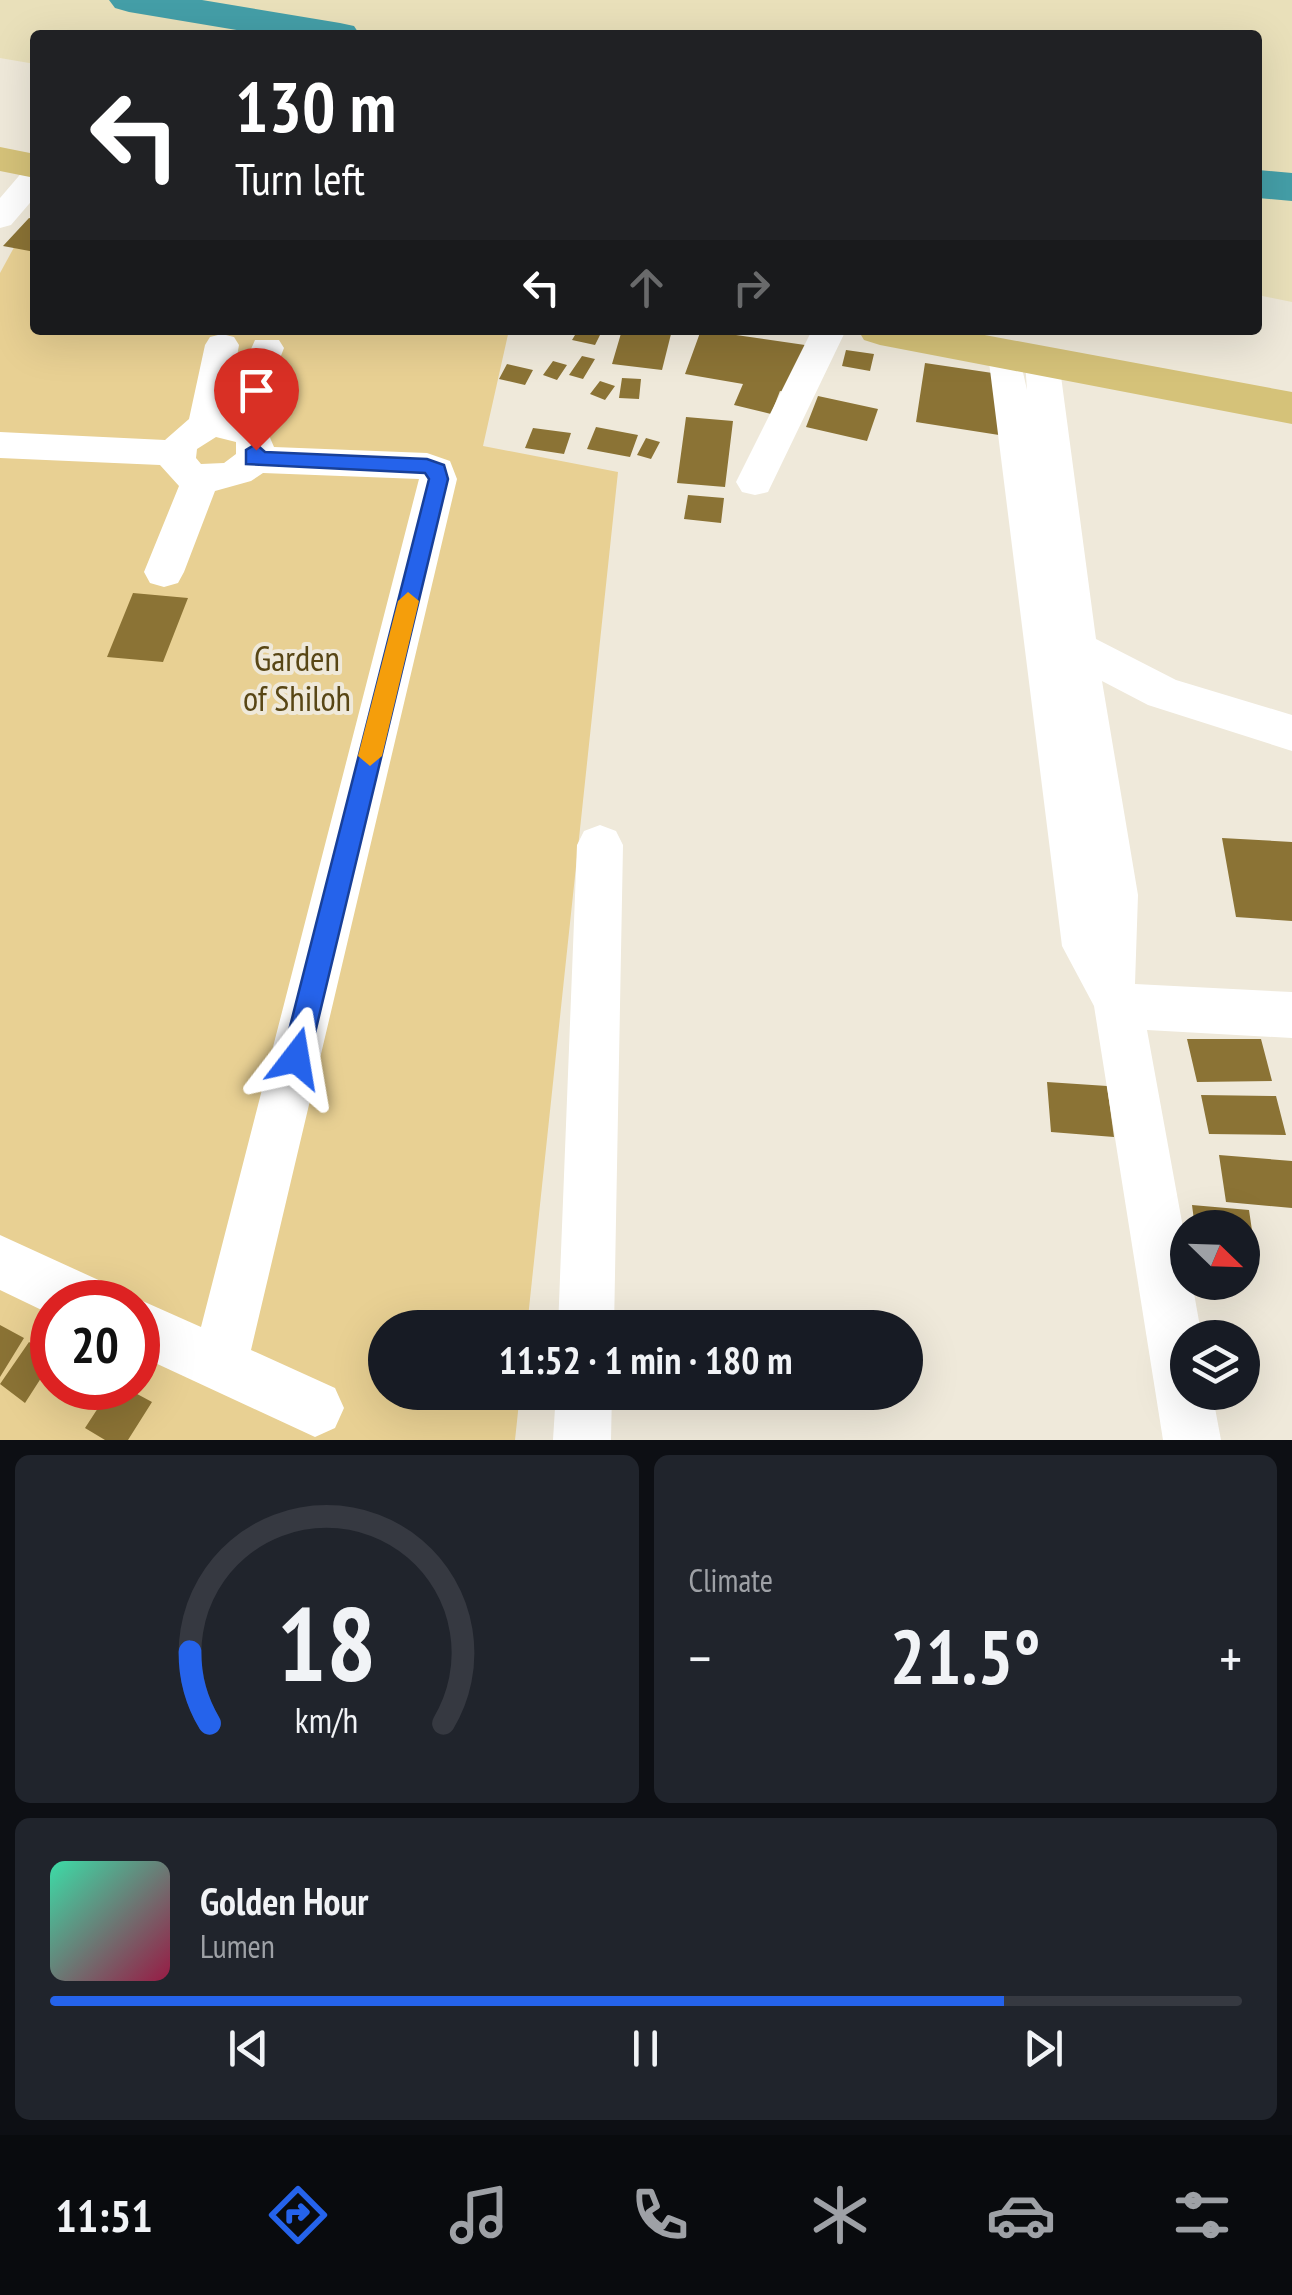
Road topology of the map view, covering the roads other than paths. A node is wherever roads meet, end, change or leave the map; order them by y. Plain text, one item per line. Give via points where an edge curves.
1 (0, 160) edge
2 (30, 165) edge
3 (30, 183) edge
4 (0, 218) edge
5 (827, 335) edge
6 (906, 335) edge
7 (222, 338) edge
8 (273, 339) edge
9 (1024, 358) junction
10 (1292, 408) edge
11 (232, 437) junction
12 (0, 446) edge
13 (189, 466) junction
14 (755, 482) dead end
15 (1048, 568) junction
16 (164, 572) dead end
17 (1076, 648) junction
18 (1292, 733) edge
19 (1080, 801) junction
20 (600, 845) dead end
21 (1114, 992) junction
22 (1292, 1015) edge
23 (0, 1262) edge
24 (39, 1280) edge
25 (587, 1310) edge
26 (160, 1338) edge
27 (219, 1366) junction
28 (316, 1408) dead end
29 (583, 1410) edge
30 (582, 1440) edge
31 (1192, 1440) edge

1 - 2 highway
3 - 4 street
5 - 14 street
6 - 9 highway
7 - 8 street
7 - 11 street
8 - 11 street
9 - 10 highway
9 - 15 street
11 - 13 street via 186,437
11 - 13 street via 237,473
11 - 27 street via 427,466 437,470 438,479
12 - 13 street
13 - 16 street
15 - 17 street
15 - 19 street
17 - 18 street via 1163,693
17 - 19 street
19 - 21 street via 1086,946
20 - 25 street
21 - 22 street
21 - 31 street
23 - 24 street
26 - 27 street
27 - 28 street
29 - 30 street

